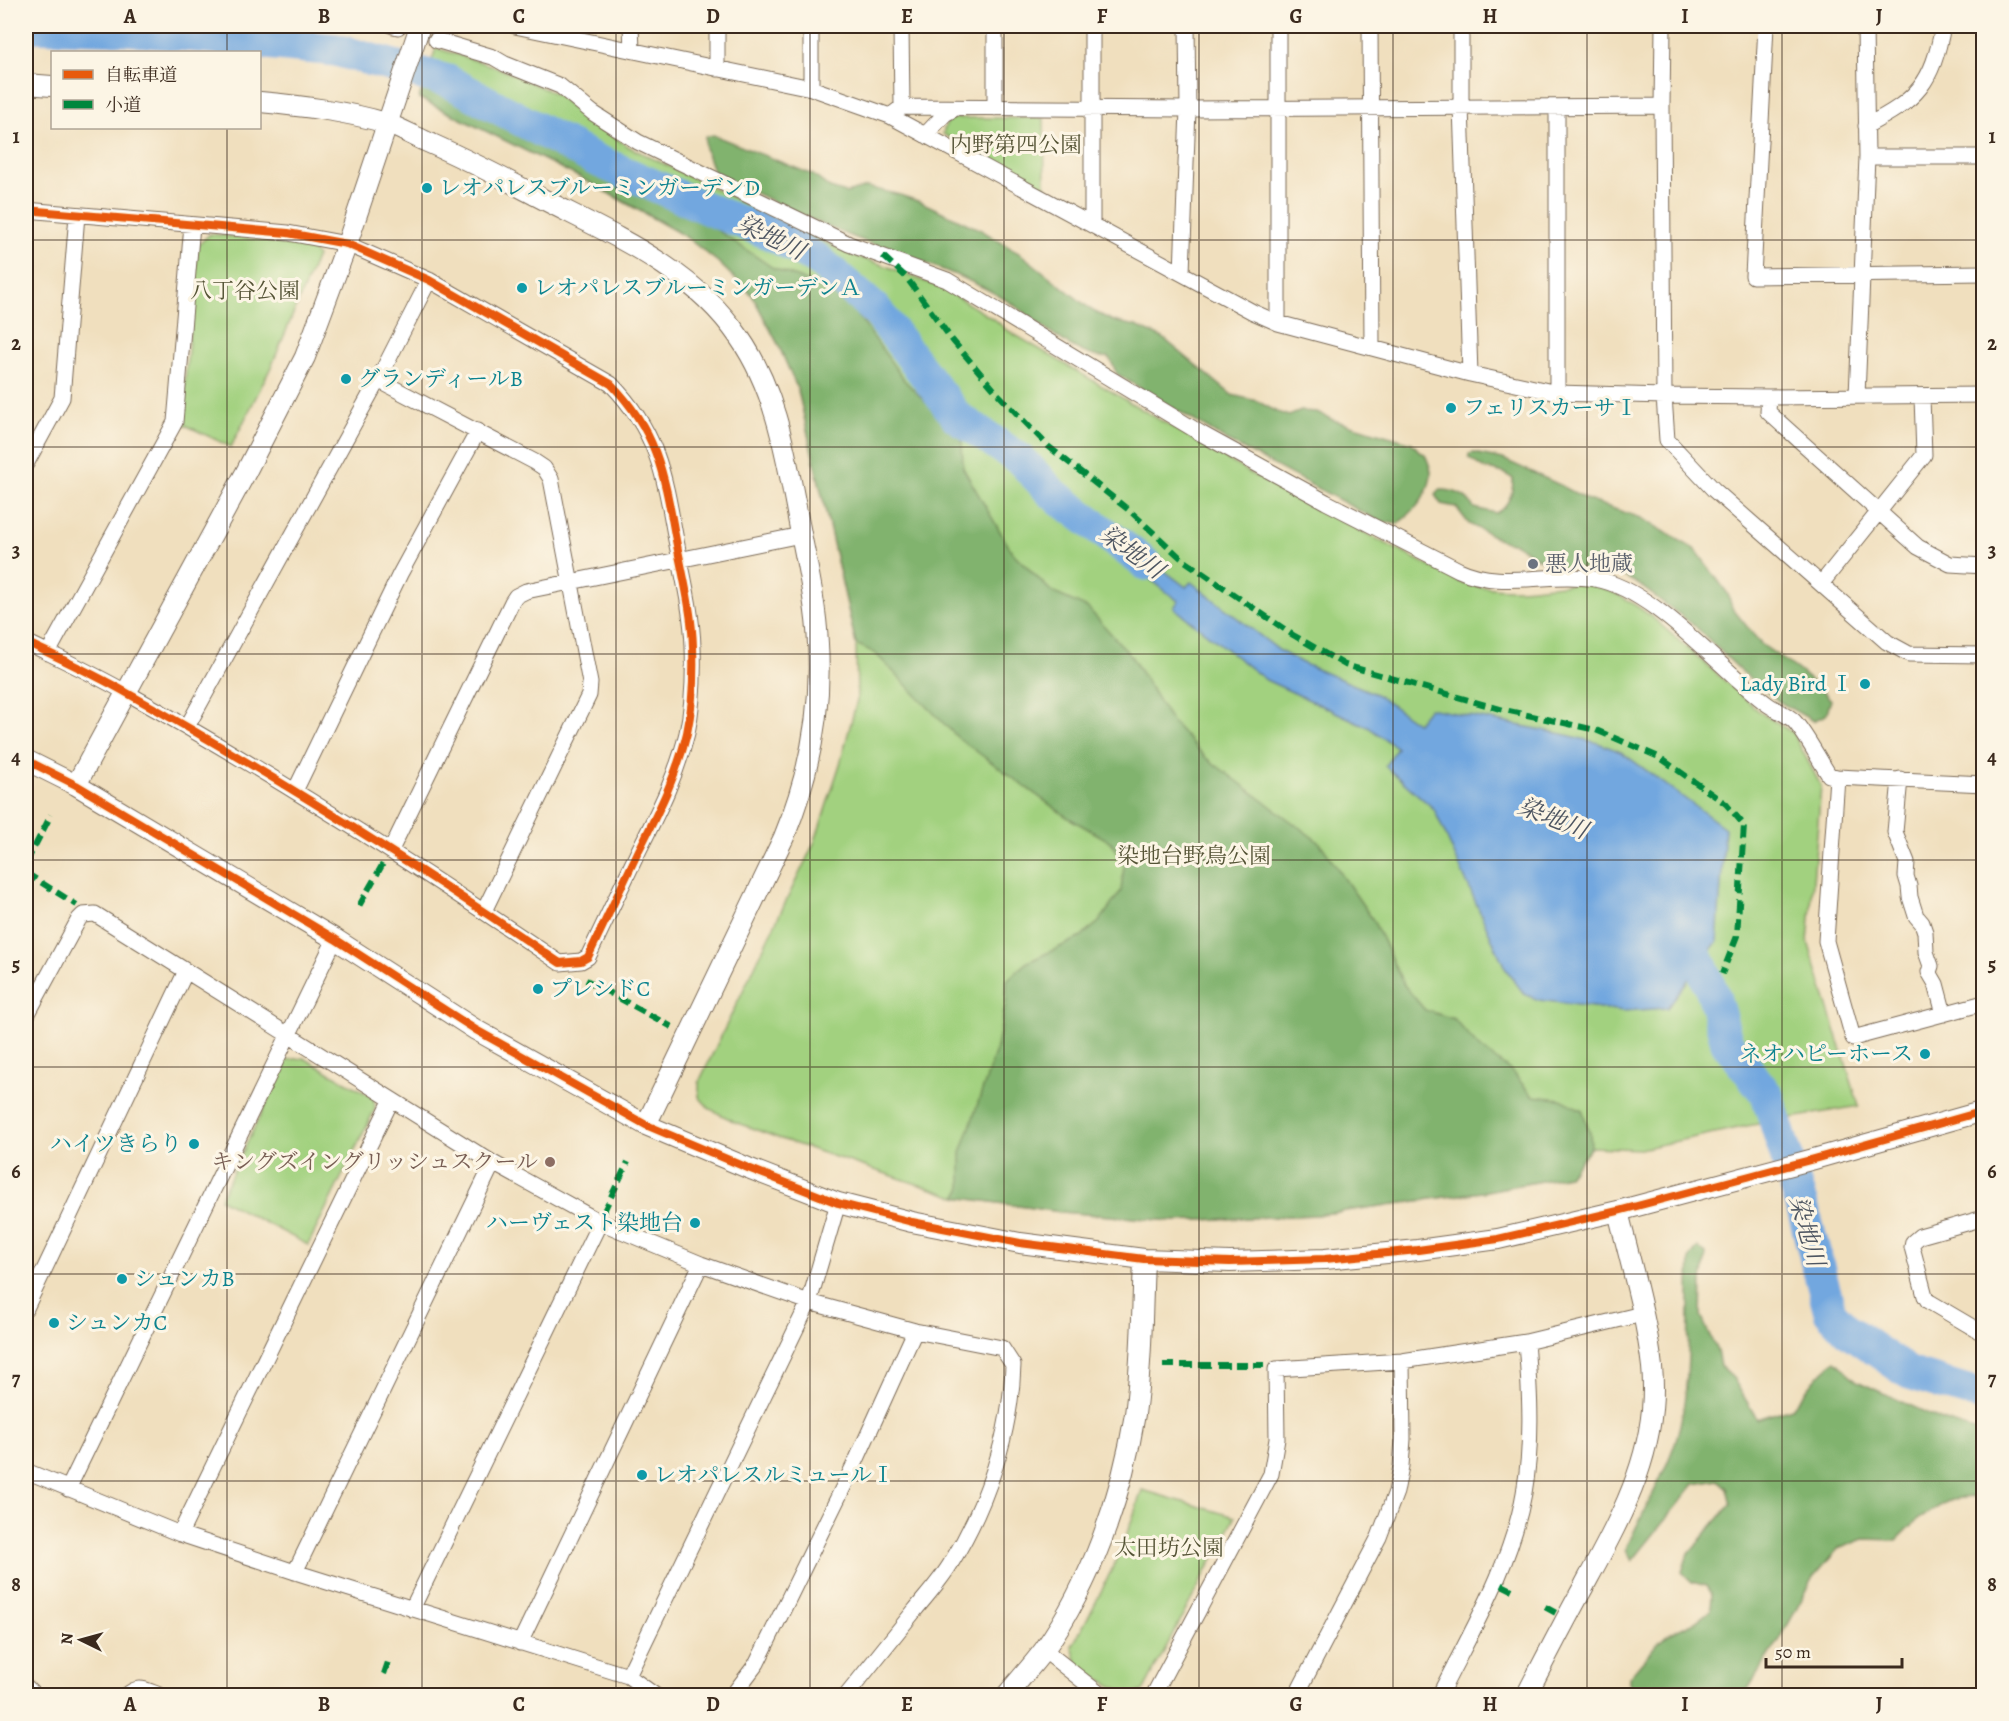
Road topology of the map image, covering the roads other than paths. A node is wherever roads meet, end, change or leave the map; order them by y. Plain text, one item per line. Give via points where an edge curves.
1 (420, 26) edge
2 (515, 26) edge
3 (631, 26) edge
4 (717, 26) edge
5 (811, 26) edge
6 (902, 26) edge
7 (995, 26) edge
8 (1092, 26) edge
9 (1187, 26) edge
10 (1278, 26) edge
11 (1370, 26) edge
12 (1461, 26) edge
13 (1663, 26) edge
14 (1766, 26) edge
15 (1865, 26) edge
16 (1943, 26) edge
17 (436, 40) dead end
18 (632, 50) junction
19 (717, 69) junction
20 (26, 84) edge
21 (51, 86) edge
22 (811, 88) junction
23 (261, 102) edge
24 (1461, 106) junction
25 (1662, 106) junction
26 (1279, 107) junction
27 (1372, 107) junction
28 (1557, 107) junction
29 (956, 108) junction
30 (995, 108) junction
31 (1093, 109) junction
32 (1188, 109) junction
33 (896, 112) junction
34 (387, 124) junction
35 (1866, 126) junction
36 (925, 135) junction
37 (1867, 157) junction
38 (1983, 158) edge
39 (26, 210) edge
40 (77, 215) junction
41 (192, 225) junction
42 (1092, 225) junction
43 (347, 244) junction
44 (1182, 273) junction
45 (1862, 273) junction
46 (1983, 273) edge
47 (429, 280) junction
48 (1278, 323) junction
49 (1372, 347) junction
50 (1470, 374) junction
51 (378, 380) junction
52 (1557, 393) junction
53 (1983, 395) edge
54 (1664, 396) junction
55 (1857, 396) junction
56 (1769, 397) junction
57 (1922, 397) junction
58 (478, 431) junction
59 (26, 464) edge
60 (1878, 512) junction
61 (801, 535) junction
62 (680, 559) junction
63 (1983, 566) edge
64 (570, 580) junction
65 (1821, 584) junction
66 (26, 642) edge
67 (48, 653) junction
68 (1983, 655) edge
69 (125, 692) junction
70 (187, 727) junction
71 (26, 760) edge
72 (1838, 777) junction
73 (1900, 779) junction
74 (1983, 784) edge
75 (76, 785) junction
76 (295, 791) junction
77 (391, 850) junction
78 (484, 911) junction
79 (335, 939) junction
80 (186, 971) junction
81 (1983, 1003) edge
82 (1944, 1014) junction
83 (26, 1017) edge
84 (289, 1035) junction
85 (391, 1101) junction
86 (1983, 1111) edge
87 (646, 1125) junction
88 (493, 1163) junction
89 (838, 1203) junction
90 (1618, 1210) junction
91 (1983, 1218) edge
92 (600, 1222) junction
93 (1144, 1259) junction
94 (701, 1264) junction
95 (808, 1302) junction
96 (26, 1308) edge
97 (1642, 1314) junction
98 (915, 1331) junction
99 (1983, 1334) edge
100 (1526, 1342) junction
101 (1402, 1361) junction
102 (26, 1471) edge
103 (68, 1489) junction
104 (180, 1534) junction
105 (295, 1572) junction
106 (412, 1608) junction
107 (520, 1643) junction
108 (1044, 1650) junction
109 (628, 1676) junction
110 (26, 1690) edge
111 (32, 1695) edge
112 (126, 1695) edge
113 (162, 1695) edge
114 (656, 1695) edge
115 (732, 1695) edge
116 (846, 1695) edge
117 (1006, 1695) edge
118 (1102, 1695) edge
119 (1153, 1695) edge
120 (1296, 1695) edge
121 (1438, 1695) edge
122 (1526, 1695) edge

1 - 34 street
2 - 18 street
3 - 18 street
4 - 19 street
5 - 22 street
6 - 33 street
7 - 30 street
8 - 31 street
9 - 32 street
10 - 26 street
11 - 27 street
12 - 24 street
13 - 25 street
14 - 45 street via 1753,276
15 - 35 street
16 - 35 street via 1937,55 1921,87 1890,114
17 - 72 street via 493,57 560,86 638,142 849,244 946,280 1202,434 1465,573 1490,579 1595,579 1642,599 1768,705 1794,720 1829,775
18 - 19 street
19 - 22 street
20 - 21 street
22 - 33 street
23 - 34 street via 313,107
24 - 27 street
24 - 28 street
24 - 50 street
25 - 28 street
25 - 54 street
26 - 27 street
26 - 32 street
26 - 48 street
27 - 49 street
28 - 52 street
29 - 30 street
29 - 33 street
29 - 36 street
30 - 31 street
31 - 32 street
31 - 42 street
32 - 44 street
33 - 36 street
34 - 43 street
34 - 61 street via 475,163 641,250 683,279 723,317 740,338 769,394 786,453
35 - 37 street
36 - 42 street
37 - 38 street
37 - 45 street
39 - 40 street
40 - 41 street
40 - 59 street via 62,398
41 - 43 street via 288,233
41 - 67 street via 174,422
42 - 44 street
43 - 47 street
43 - 69 street via 305,357
44 - 48 street
45 - 46 street
45 - 55 street
47 - 51 street
47 - 62 street via 605,379 624,397 658,456
48 - 49 street
49 - 50 street
50 - 52 street
51 - 58 street
51 - 70 street
52 - 54 street
53 - 57 street
54 - 56 street
54 - 65 street via 1667,440 1714,490
55 - 56 street
55 - 57 street
56 - 60 street via 1768,412
57 - 60 street via 1924,455
58 - 64 street via 535,462 548,474
58 - 76 street via 400,574
60 - 63 street via 1917,547 1950,564
60 - 65 street
61 - 62 street
61 - 87 street via 810,578 819,673 815,731 805,776 784,837
62 - 64 street
62 - 78 street via 693,646 686,734 668,790 588,957 560,963
64 - 77 street via 526,591 512,602
64 - 78 street via 590,683 588,700
65 - 68 street via 1887,642 1909,654
66 - 67 street
67 - 69 street
69 - 70 street
69 - 75 street
70 - 76 street
71 - 75 street
72 - 73 street
72 - 82 street via 1826,941 1853,1038
73 - 74 street
73 - 82 street via 1895,832 1906,857 1910,897 1924,928 1929,972
75 - 79 street
76 - 77 street
77 - 78 street
79 - 84 street
79 - 87 street via 476,1030
80 - 83 street via 95,914 83,915
80 - 84 street
80 - 96 street
81 - 82 street
84 - 85 street
84 - 103 street
85 - 88 street
85 - 104 street
86 - 90 street
87 - 89 street
88 - 92 street
88 - 105 street
89 - 93 street via 1020,1243
89 - 95 street
90 - 93 street via 1498,1239 1418,1250 1325,1259
90 - 97 street
91 - 99 street via 1920,1236 1912,1247 1926,1298
92 - 94 street
92 - 106 street
93 - 108 street via 1137,1392 1127,1456 1092,1563
94 - 95 street
94 - 107 street
95 - 98 street
95 - 109 street
97 - 100 street
97 - 122 street via 1652,1369 1645,1454 1624,1509
98 - 115 street via 757,1663
98 - 116 street via 1002,1348 1011,1359 1013,1371 1002,1442 990,1482 951,1564
100 - 101 street
100 - 121 street via 1529,1444 1518,1518 1497,1581
101 - 119 street via 1276,1369 1277,1439 1270,1474
101 - 120 street via 1401,1466 1396,1492 1379,1537
102 - 103 street
103 - 104 street
104 - 105 street
105 - 106 street
106 - 107 street
107 - 109 street
108 - 117 street
108 - 118 street
109 - 114 street
110 - 111 street
112 - 113 street via 138,1688

